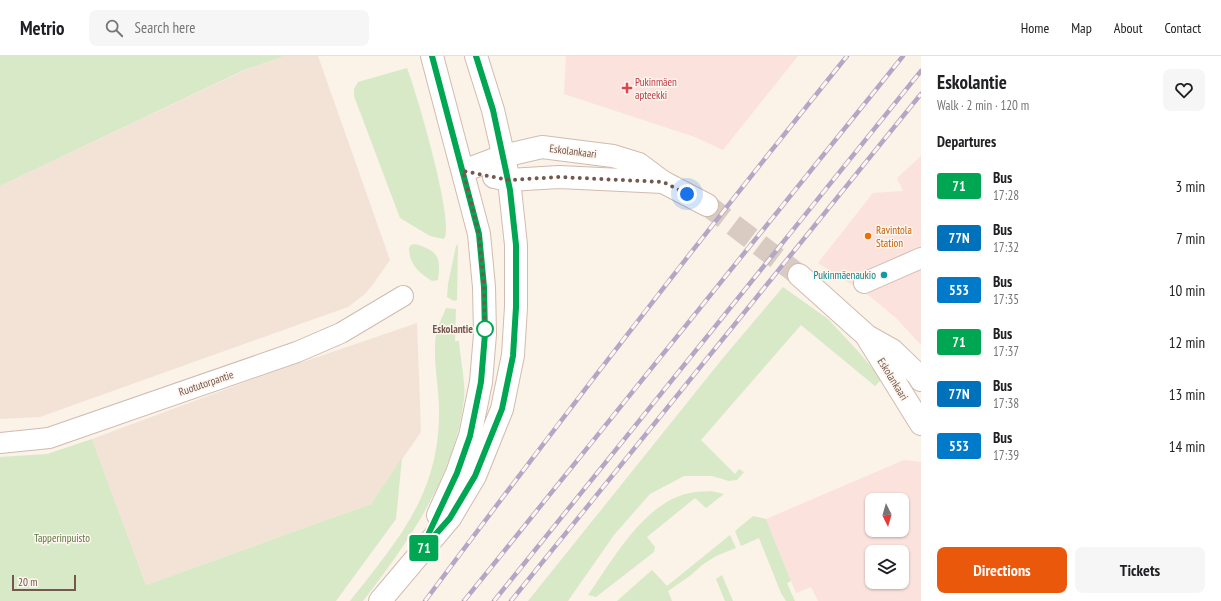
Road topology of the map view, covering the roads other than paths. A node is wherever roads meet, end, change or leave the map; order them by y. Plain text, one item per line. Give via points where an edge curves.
1 (432, 56) edge
2 (476, 56) edge
3 (503, 156) junction
4 (463, 171) junction
5 (509, 180) junction
6 (663, 182) junction
7 (707, 205) tunnel mouth
8 (921, 258) edge
9 (799, 275) tunnel mouth
10 (864, 283) dead end
11 (403, 296) dead end
12 (867, 336) junction
13 (921, 380) edge
14 (921, 423) edge
15 (0, 443) edge
16 (420, 552) junction
17 (380, 601) edge

1 - 4 main road
2 - 3 main road via 493,110
3 - 4 main road, Eskolankaari
3 - 5 main road
3 - 6 main road, Eskolankaari via 542,147 613,156 639,164
4 - 5 main road, Eskolankaari
4 - 16 main road via 479,234 484,287 485,334 481,382 470,436 457,473
5 - 6 main road, Eskolankaari via 559,177
5 - 16 main road via 516,245 516,307 513,356 502,409 475,476 450,518
6 - 7 main road, Eskolankaari
8 - 10 street
9 - 12 main road, Eskolankaari
11 - 15 street, Ruotutorpantie via 341,333 297,352 50,438
12 - 13 main road, Eskolankaari via 892,350
12 - 14 main road, Eskolankaari
16 - 17 main road

